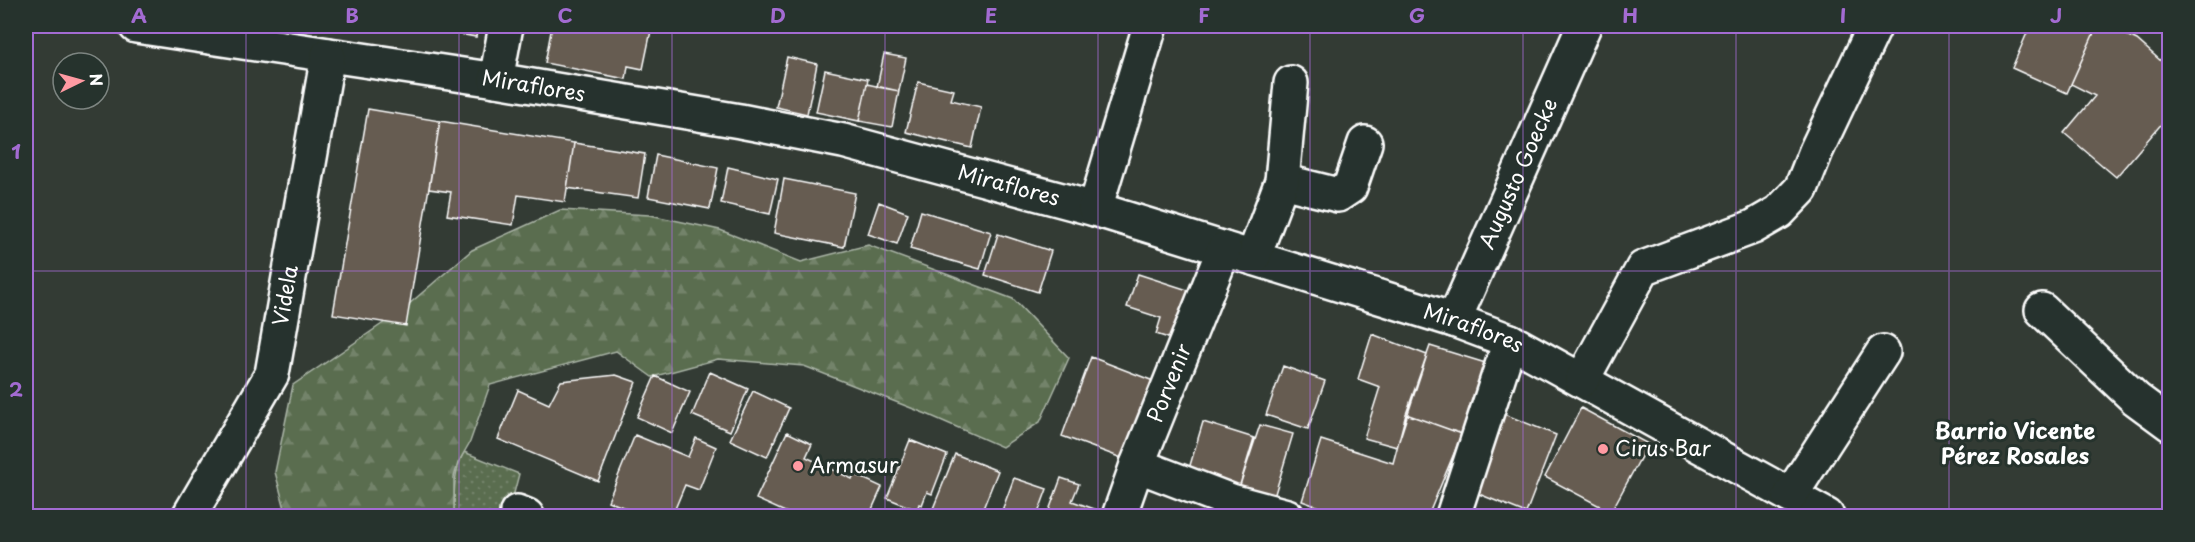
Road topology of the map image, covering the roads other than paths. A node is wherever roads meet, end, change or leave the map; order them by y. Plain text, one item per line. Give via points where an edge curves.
1 (506, 26) edge
2 (1150, 26) edge
3 (1584, 26) edge
4 (1875, 26) edge
5 (149, 27) edge
6 (328, 55) junction
7 (496, 80) junction
8 (1291, 83) dead end
9 (1365, 143) dead end
10 (1282, 181) junction
11 (1095, 209) junction
12 (1239, 254) junction
13 (2042, 310) dead end
14 (1454, 320) junction
15 (1510, 341) junction
16 (1883, 352) dead end
17 (1582, 380) junction
18 (2169, 424) edge
19 (1137, 465) junction
20 (1790, 496) junction
21 (189, 516) edge
22 (1119, 516) edge
23 (1287, 516) edge
24 (1453, 516) edge
25 (1827, 516) edge

1 - 7 street
2 - 11 street
3 - 14 street, Augusto Goecke
4 - 17 street via 1801,189 1779,212 1753,227 1643,268
5 - 6 street, Miraflores
6 - 7 street, Miraflores
6 - 21 street, Videla via 272,374
7 - 11 street, Miraflores via 843,141
8 - 10 street, Porvenir
9 - 10 street via 1345,192 1338,195
10 - 12 street, Porvenir
11 - 12 street, Miraflores
12 - 14 street, Miraflores
12 - 19 street, Porvenir
13 - 18 street via 2136,399
14 - 15 street, Miraflores
15 - 17 street, Miraflores
15 - 24 street
16 - 20 street
17 - 20 street, Miraflores
19 - 22 street, Porvenir
19 - 23 street via 1231,501
20 - 25 street, Miraflores

